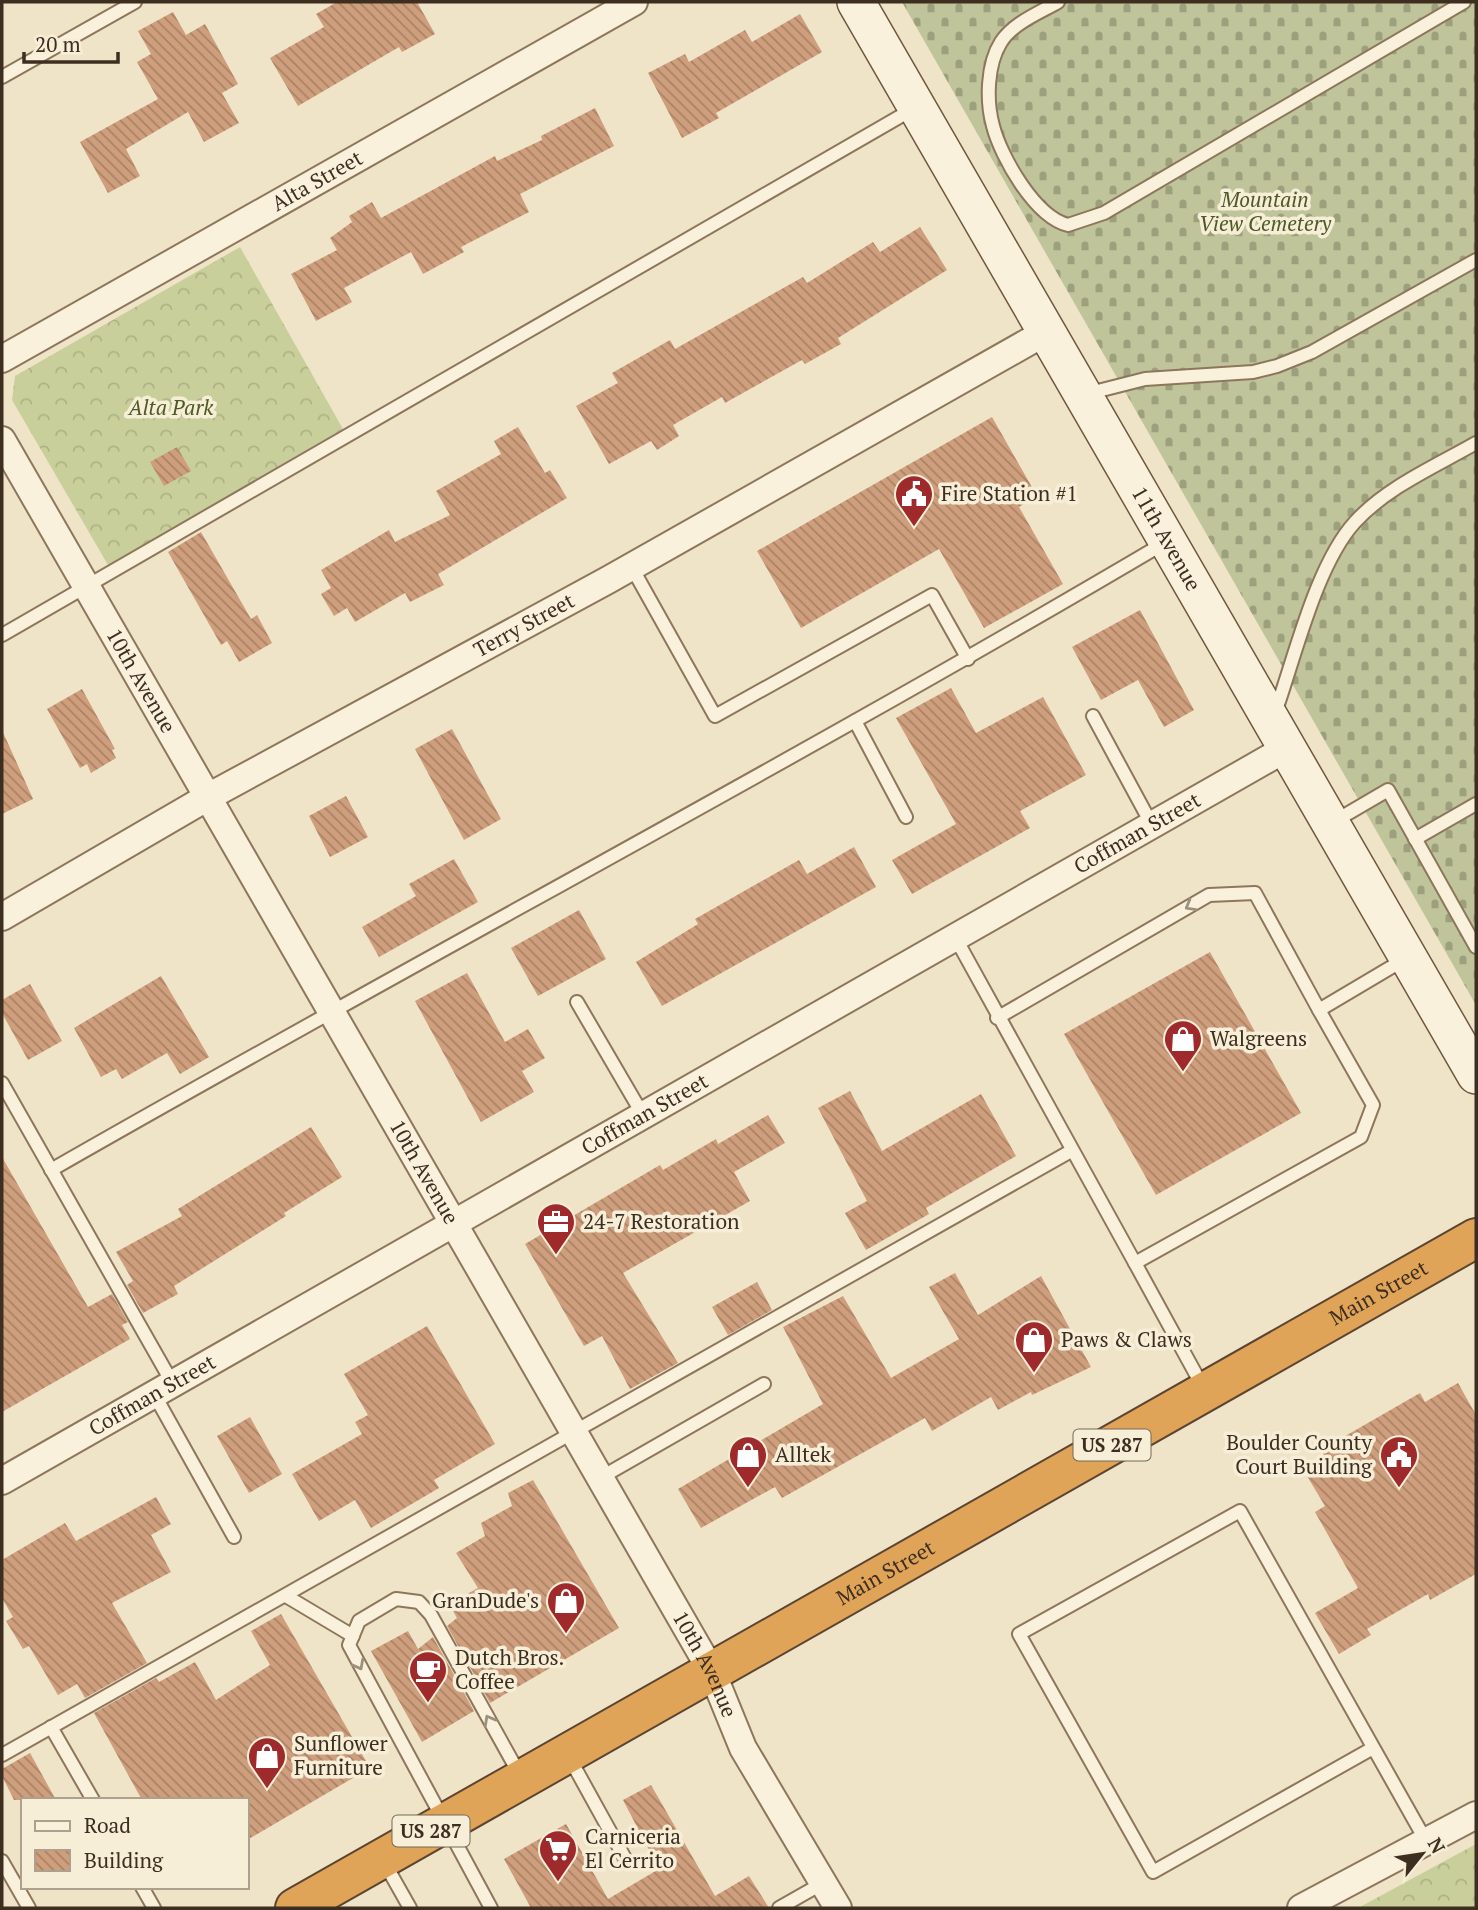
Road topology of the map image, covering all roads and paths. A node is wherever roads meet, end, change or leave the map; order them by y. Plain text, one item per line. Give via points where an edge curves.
1 (135, 2) edge
2 (634, 2) edge
3 (856, 2) edge
4 (1058, 2) edge
5 (1464, 2) edge
6 (2, 77) edge
7 (916, 107) junction
8 (1476, 260) edge
9 (1046, 332) junction
10 (2, 359) edge
11 (1082, 395) junction
12 (2, 440) edge
13 (1476, 443) edge
14 (1166, 542) junction
15 (631, 566) junction
16 (87, 587) junction
17 (2, 635) edge
18 (968, 659) junction
19 (1093, 716) dead end
20 (855, 721) junction
21 (1280, 735) junction
22 (208, 797) junction
23 (1476, 804) edge
24 (906, 817) dead end
25 (1331, 823) junction
26 (1152, 825) junction
27 (1415, 839) junction
28 (2, 917) edge
29 (954, 937) junction
30 (1476, 947) edge
31 (1408, 957) junction
32 (578, 1002) dead end
33 (330, 1010) junction
34 (1319, 1010) junction
35 (997, 1017) junction
36 (1476, 1075) edge
37 (2, 1083) edge
38 (643, 1115) junction
39 (1071, 1151) junction
40 (51, 1170) junction
41 (453, 1223) junction
42 (1476, 1238) edge
43 (1135, 1263) junction
44 (764, 1384) dead end
45 (163, 1389) junction
46 (1205, 1392) junction
47 (574, 1434) junction
48 (600, 1478) junction
49 (2, 1481) edge
50 (234, 1536) dead end
51 (286, 1596) junction
52 (353, 1636) junction
53 (712, 1672) junction
54 (51, 1727) junction
55 (1373, 1748) junction
56 (3, 1751) edge
57 (567, 1754) junction
58 (522, 1779) junction
59 (92, 1798) edge
60 (1476, 1815) edge
61 (443, 1824) junction
62 (1426, 1841) junction
63 (383, 1858) junction
64 (2, 1861) edge
65 (627, 1862) dead end
66 (823, 1883) junction
67 (143, 1889) edge
68 (29, 1908) edge
69 (154, 1908) edge
70 (295, 1908) edge
71 (410, 1908) edge
72 (491, 1908) edge
73 (779, 1908) edge
74 (838, 1908) edge
75 (1301, 1908) edge

1 - 6 lane
2 - 10 street, Alta Street
3 - 7 street, 11th Avenue
4 - 5 lane via 1020,23 1000,43 989,106 996,137 1026,190 1048,215 1069,225 1104,214
7 - 9 street, 11th Avenue
7 - 16 lane
8 - 11 lane via 1312,352 1277,366 1253,372 1145,379
9 - 11 street, 11th Avenue
9 - 15 street, Terry Street
11 - 14 street, 11th Avenue
12 - 16 street, 10th Avenue
13 - 21 lane via 1402,486 1355,522 1327,566
14 - 18 lane
14 - 21 street, 11th Avenue
15 - 18 lane via 715,716 932,595
15 - 22 street, Terry Street
16 - 17 lane
16 - 22 street, 10th Avenue
18 - 20 lane
19 - 26 lane
20 - 24 lane
20 - 33 lane
21 - 25 street, 11th Avenue
21 - 26 street, Coffman Street
22 - 28 street, Terry Street
22 - 33 street, 10th Avenue
23 - 27 lane
25 - 27 lane via 1388,790
25 - 31 street, 11th Avenue
26 - 29 street, Coffman Street
27 - 30 lane
29 - 35 lane
29 - 38 street, Coffman Street
31 - 34 lane
31 - 36 street, 11th Avenue
32 - 38 lane
33 - 40 lane
33 - 41 street, 10th Avenue
34 -> 35 lane via 1255,893 1209,895
34 - 43 lane via 1374,1105 1361,1137
35 - 39 lane
37 - 40 lane
38 - 41 street, Coffman Street
39 - 43 lane
39 - 47 lane
40 - 45 lane
41 - 45 street, Coffman Street
41 - 47 street, 10th Avenue
42 - 46 highway, Main Street / US 287
43 - 46 lane
44 - 48 lane
45 - 49 street, Coffman Street
45 - 50 lane
46 - 53 highway, Main Street / US 287
47 - 48 street, 10th Avenue
47 - 51 lane
48 - 53 street, 10th Avenue
51 - 52 lane
51 - 54 lane
58 -> 52 lane via 431,1615 419,1602 396,1599 359,1621
52 -> 61 lane via 349,1645
53 - 57 highway, Main Street / US 287
53 - 66 street, 10th Avenue via 743,1748
54 - 56 lane
54 - 59 lane
55 - 55 lane via 1240,1511 1019,1634 1153,1872
55 - 62 lane
57 - 58 highway, Main Street / US 287
57 - 65 lane
58 - 61 highway, Main Street / US 287
60 - 62 street
61 - 63 highway, Main Street / US 287
61 - 72 lane
62 - 75 street
63 - 70 highway, Main Street / US 287
63 - 71 lane
64 - 68 lane
66 - 73 lane
66 - 74 street, 10th Avenue
67 - 69 lane

